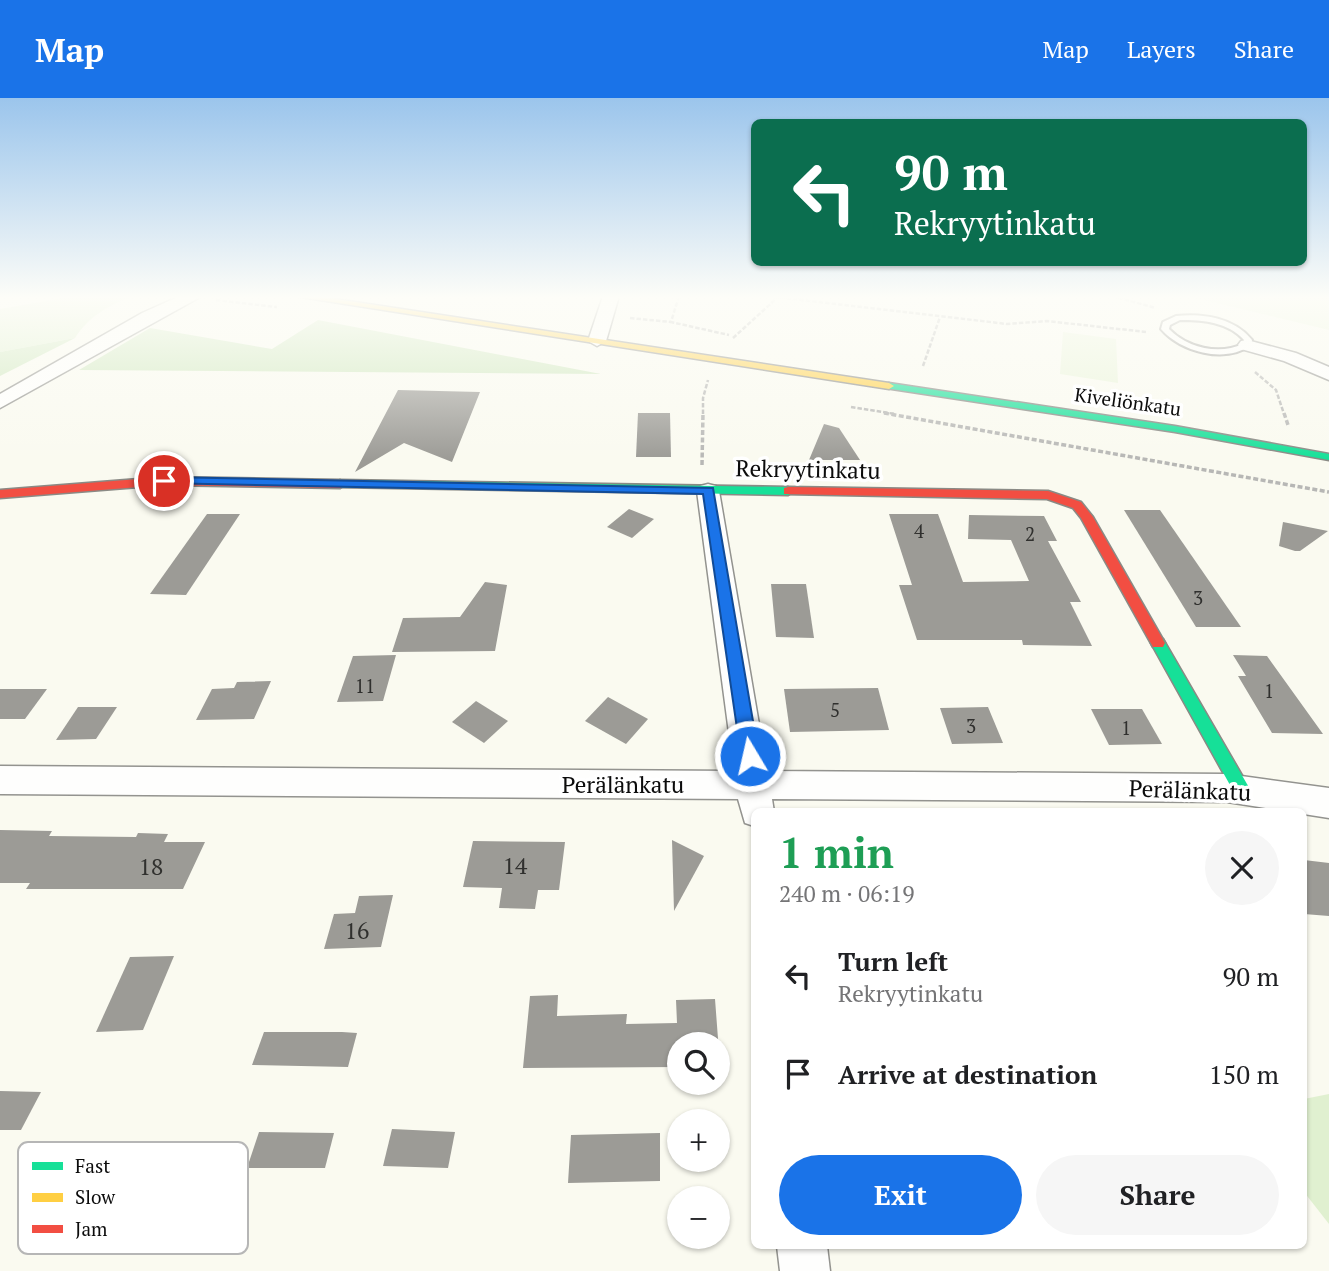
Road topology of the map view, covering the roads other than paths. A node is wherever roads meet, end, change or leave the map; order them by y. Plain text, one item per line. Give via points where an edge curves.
1 (89, 351) edge
2 (658, 351) edge
3 (1268, 351) edge
4 (1329, 374) edge
5 (0, 402) edge
6 (1329, 457) edge
7 (705, 491) junction
8 (0, 494) edge
9 (0, 780) edge
10 (1241, 789) junction
11 (756, 799) edge
12 (1329, 803) edge
13 (802, 1249) edge
14 (805, 1271) edge

1 - 5 street
2 - 6 street, Kiveliönkatu via 1175,429
3 - 4 street
7 - 8 street, Rekryytinkatu via 164,481
7 - 10 street, Rekryytinkatu via 1048,495 1077,505
7 - 11 street
9 - 11 street, Perälänkatu
10 - 11 street, Perälänkatu
10 - 12 street, Perälänkatu
13 - 14 street

